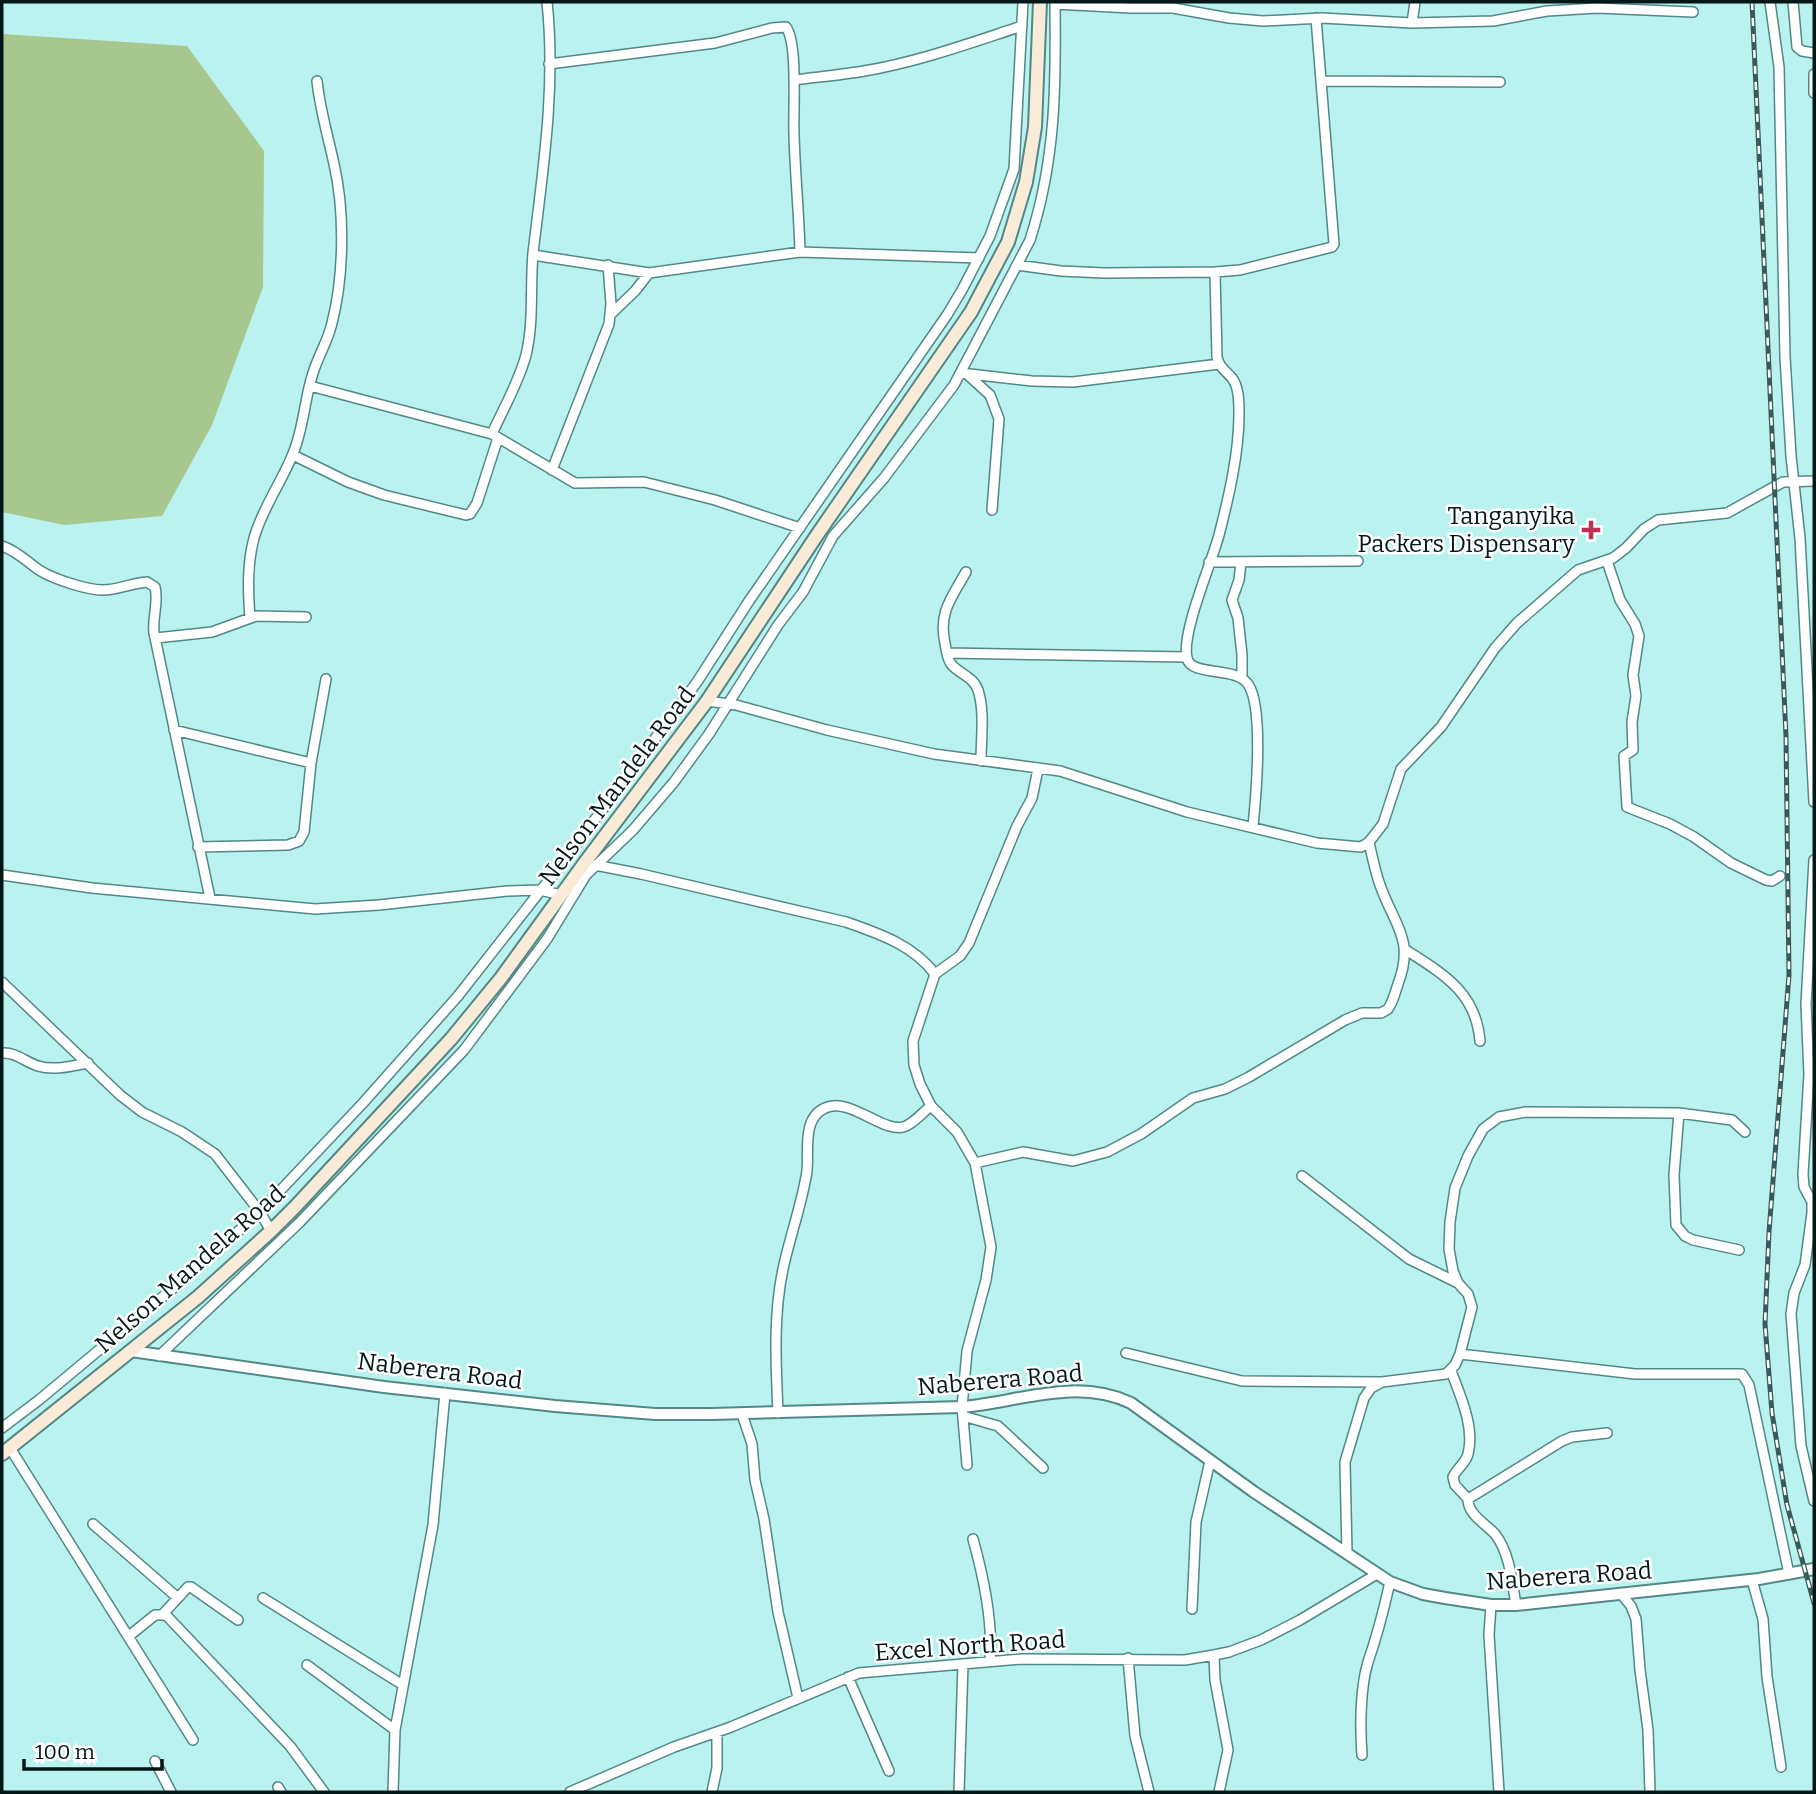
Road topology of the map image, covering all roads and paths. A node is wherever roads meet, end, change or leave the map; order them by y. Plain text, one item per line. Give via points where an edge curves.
1 (547, 2) edge
2 (1023, 2) edge
3 (1040, 2) edge
4 (1415, 2) edge
5 (1770, 2) edge
6 (1793, 2) edge
7 (1055, 3) edge
8 (1174, 5) edge
9 (1693, 12) dead end
10 (1316, 18) junction
11 (1412, 23) junction
12 (1022, 26) junction
13 (1814, 53) edge
14 (550, 64) junction
15 (1814, 74) edge
16 (794, 80) junction
17 (317, 81) dead end
18 (1322, 81) junction
19 (1500, 82) dead end
20 (1814, 93) edge
21 (800, 252) junction
22 (533, 255) junction
23 (979, 258) junction
24 (608, 265) junction
25 (1017, 265) junction
26 (649, 272) junction
27 (1215, 272) junction
28 (611, 314) junction
29 (1219, 364) junction
30 (964, 373) junction
31 (310, 386) junction
32 (495, 436) junction
33 (293, 455) junction
34 (552, 470) junction
35 (1795, 481) junction
36 (1814, 481) edge
37 (992, 510) dead end
38 (800, 528) junction
39 (2, 546) edge
40 (1358, 561) dead end
41 (1607, 561) junction
42 (1209, 562) junction
43 (1241, 563) junction
44 (966, 572) dead end
45 (306, 617) dead end
46 (250, 618) junction
47 (156, 638) junction
48 (947, 653) junction
49 (1187, 657) junction
50 (1242, 678) junction
51 (326, 679) dead end
52 (706, 701) junction
53 (728, 704) junction
54 (174, 730) junction
55 (981, 761) junction
56 (311, 764) junction
57 (1038, 769) junction
58 (1814, 802) edge
59 (1253, 827) junction
60 (1369, 842) junction
61 (198, 847) junction
62 (1814, 860) edge
63 (595, 865) junction
64 (2, 875) edge
65 (1780, 876) dead end
66 (540, 890) junction
67 (561, 895) junction
68 (210, 898) junction
69 (1406, 950) junction
70 (935, 974) junction
71 (2, 982) edge
72 (1480, 1041) dead end
73 (2, 1053) edge
74 (88, 1063) junction
75 (931, 1106) junction
76 (1679, 1113) junction
77 (1745, 1132) dead end
78 (975, 1163) junction
79 (1303, 1176) dead end
80 (260, 1212) junction
81 (271, 1231) junction
82 (1739, 1250) dead end
83 (1458, 1283) junction
84 (131, 1351) junction
85 (1126, 1353) dead end
86 (1460, 1354) junction
87 (159, 1356) junction
88 (1451, 1371) junction
89 (1382, 1382) junction
90 (445, 1393) junction
91 (963, 1412) junction
92 (778, 1413) junction
93 (742, 1414) junction
94 (2, 1428) edge
95 (1607, 1433) dead end
96 (6, 1451) edge
97 (1210, 1461) junction
98 (967, 1465) dead end
99 (1043, 1468) dead end
100 (1468, 1499) junction
101 (1814, 1501) edge
102 (93, 1524) dead end
103 (973, 1539) dead end
104 (1347, 1553) junction
105 (1814, 1569) edge
106 (1377, 1574) junction
107 (1788, 1574) junction
108 (1752, 1580) junction
109 (1390, 1582) junction
110 (1622, 1595) junction
111 (178, 1598) junction
112 (263, 1598) dead end
113 (1491, 1605) junction
114 (1516, 1605) junction
115 (1192, 1609) dead end
116 (163, 1614) junction
117 (238, 1620) dead end
118 (129, 1636) junction
119 (1214, 1655) junction
120 (1128, 1658) junction
121 (990, 1661) junction
122 (963, 1664) junction
123 (307, 1665) dead end
124 (848, 1677) junction
125 (403, 1685) junction
126 (798, 1698) junction
127 (395, 1730) junction
128 (717, 1732) junction
129 (193, 1740) dead end
130 (1362, 1755) dead end
131 (155, 1761) dead end
132 (1781, 1767) dead end
133 (889, 1771) dead end
134 (171, 1792) edge
135 (324, 1792) edge
136 (393, 1792) edge
137 (570, 1792) edge
138 (712, 1792) edge
139 (959, 1792) edge
140 (1149, 1792) edge
141 (1219, 1792) edge
142 (1499, 1792) edge
143 (1650, 1792) edge

1 - 14 street
2 - 12 street
3 - 52 main road, Nelson Mandela Road via 1031,153 1016,220 999,261 971,313
4 - 11 street
5 - 35 street via 1780,86 1785,357
6 - 13 street via 1797,47
7 - 8 street via 1130,8
7 - 25 street via 1051,156 1038,215
8 - 10 street via 1241,19
9 - 11 street via 1570,9 1493,20
10 - 11 street
10 - 18 street
12 - 16 street via 900,63
12 - 23 street via 1014,169
14 - 16 street via 715,43 783,26 790,32
14 - 22 street via 546,156
15 - 20 street
16 - 21 street
17 - 31 street via 335,170 341,258 332,325
18 - 19 street
18 - 27 street via 1333,246
21 - 23 street
21 - 26 street
22 - 24 street
22 - 32 street via 527,352
23 - 38 street via 947,315
24 - 26 street
24 - 28 street
25 - 27 street via 1104,273
25 - 30 street
26 - 28 street
27 - 29 street
28 - 34 street
29 - 30 street via 1073,382
29 - 42 street via 1236,385 1239,416 1235,459
30 - 37 street via 990,395 999,419
30 - 53 street via 833,536 803,592
31 - 32 street
31 - 33 street
32 - 33 street via 477,503 466,515 384,495
32 - 34 street
33 - 46 street via 254,539 248,584
34 - 38 street via 578,483 644,482
35 - 36 street
35 - 41 street via 1778,484 1727,513 1651,523
35 - 58 street
38 - 66 street via 687,694
39 - 47 street via 49,576 99,590 151,583 157,593 153,613
40 - 43 street
41 - 60 street via 1578,569 1507,634 1441,727 1401,769 1382,824
41 - 65 street via 1639,636 1633,675 1633,750 1624,755 1627,807 1670,824 1766,880
42 - 43 street
42 - 49 street
43 - 50 street via 1232,600
44 - 48 street via 943,617
45 - 46 street
46 - 47 street via 212,632
47 - 54 street
48 - 49 street
48 - 55 street via 953,666 977,688
49 - 50 street via 1194,667
50 - 59 street via 1251,690 1257,735
51 - 56 street
52 - 53 street
52 - 67 main road, Nelson Mandela Road
53 - 55 street via 885,744
53 - 63 street via 674,782
54 - 56 street
54 - 61 street
55 - 57 street
56 - 61 street via 304,832 297,843
57 - 59 street
57 - 70 street via 1032,798 969,943 960,956
59 - 60 street via 1337,845 1361,847
60 - 69 street via 1379,883
61 - 68 street
62 - 101 street via 1803,1174 1812,1205 1805,1265 1791,1314 1801,1446
63 - 70 street via 846,922 912,951
63 - 87 street via 547,939 464,1050 253,1270
64 - 68 street
66 - 67 street
66 - 68 street via 315,909
66 - 80 street via 429,1029
67 - 81 main road, Nelson Mandela Road via 458,1031
69 - 72 street via 1460,989 1476,1014
69 - 78 street via 1400,981 1384,1012 1345,1020 1249,1077 1193,1098 1123,1145 1077,1161 1023,1152
70 - 75 street via 912,1055 919,1084
71 - 74 street
73 - 74 street via 49,1068
74 - 80 street via 142,1112 215,1154
75 - 78 street via 957,1132
75 - 92 street via 904,1127 836,1106 824,1108 814,1117 808,1134 807,1171 780,1287
76 - 77 street via 1732,1120
76 - 82 street via 1676,1225 1693,1240
76 - 83 street via 1526,1112 1492,1121 1468,1156 1452,1200 1449,1249
78 - 91 street via 990,1255 967,1351
79 - 83 street via 1409,1259
80 - 81 street
80 - 94 street
81 - 84 main road, Nelson Mandela Road
83 - 86 street via 1472,1307
84 - 87 street, Naberera Road
84 - 96 main road, Nelson Mandela Road
85 - 89 street via 1242,1381
86 - 88 street
86 - 107 street via 1635,1374 1742,1374 1749,1385
87 - 90 street, Naberera Road
88 - 89 street
88 - 100 street via 1469,1442 1467,1458 1453,1477
89 - 104 street via 1364,1398 1346,1457
90 - 93 street, Naberera Road via 654,1413
90 - 125 street via 433,1525
91 - 92 street, Naberera Road
91 - 97 street, Naberera Road via 1045,1393 1116,1396
91 - 98 street
91 - 99 street via 998,1426
92 - 93 street, Naberera Road
93 - 126 street via 752,1444 778,1612
95 - 100 street via 1562,1441
96 - 118 street
97 - 104 street, Naberera Road
97 - 115 street via 1196,1522
100 - 114 street via 1469,1509 1500,1541
102 - 111 street
103 - 121 street via 983,1581
104 - 106 street, Naberera Road
105 - 107 street, Naberera Road
106 - 109 street, Naberera Road
106 - 119 street, Excel North Road via 1270,1635
107 - 108 street, Naberera Road
108 - 110 street, Naberera Road
108 - 132 street via 1763,1619
109 - 113 street, Naberera Road via 1423,1594
109 - 130 street via 1368,1663 1360,1721
110 - 114 street, Naberera Road
110 - 143 street via 1636,1619
111 - 116 street
111 - 117 street via 188,1587 195,1588
112 - 125 street
113 - 114 street, Naberera Road
113 - 142 street
116 - 118 street via 155,1615
116 - 135 street via 290,1746
118 - 129 street
119 - 120 street, Excel North Road via 1185,1660
119 - 141 street via 1228,1750
120 - 121 street, Excel North Road
120 - 140 street via 1135,1736
121 - 122 street, Excel North Road
122 - 124 street, Excel North Road
122 - 139 street
123 - 127 street
124 - 126 street, Excel North Road
124 - 133 street
125 - 127 street
126 - 128 street, Excel North Road
127 - 136 street
128 - 137 street, Excel North Road
128 - 138 street
131 - 134 street

